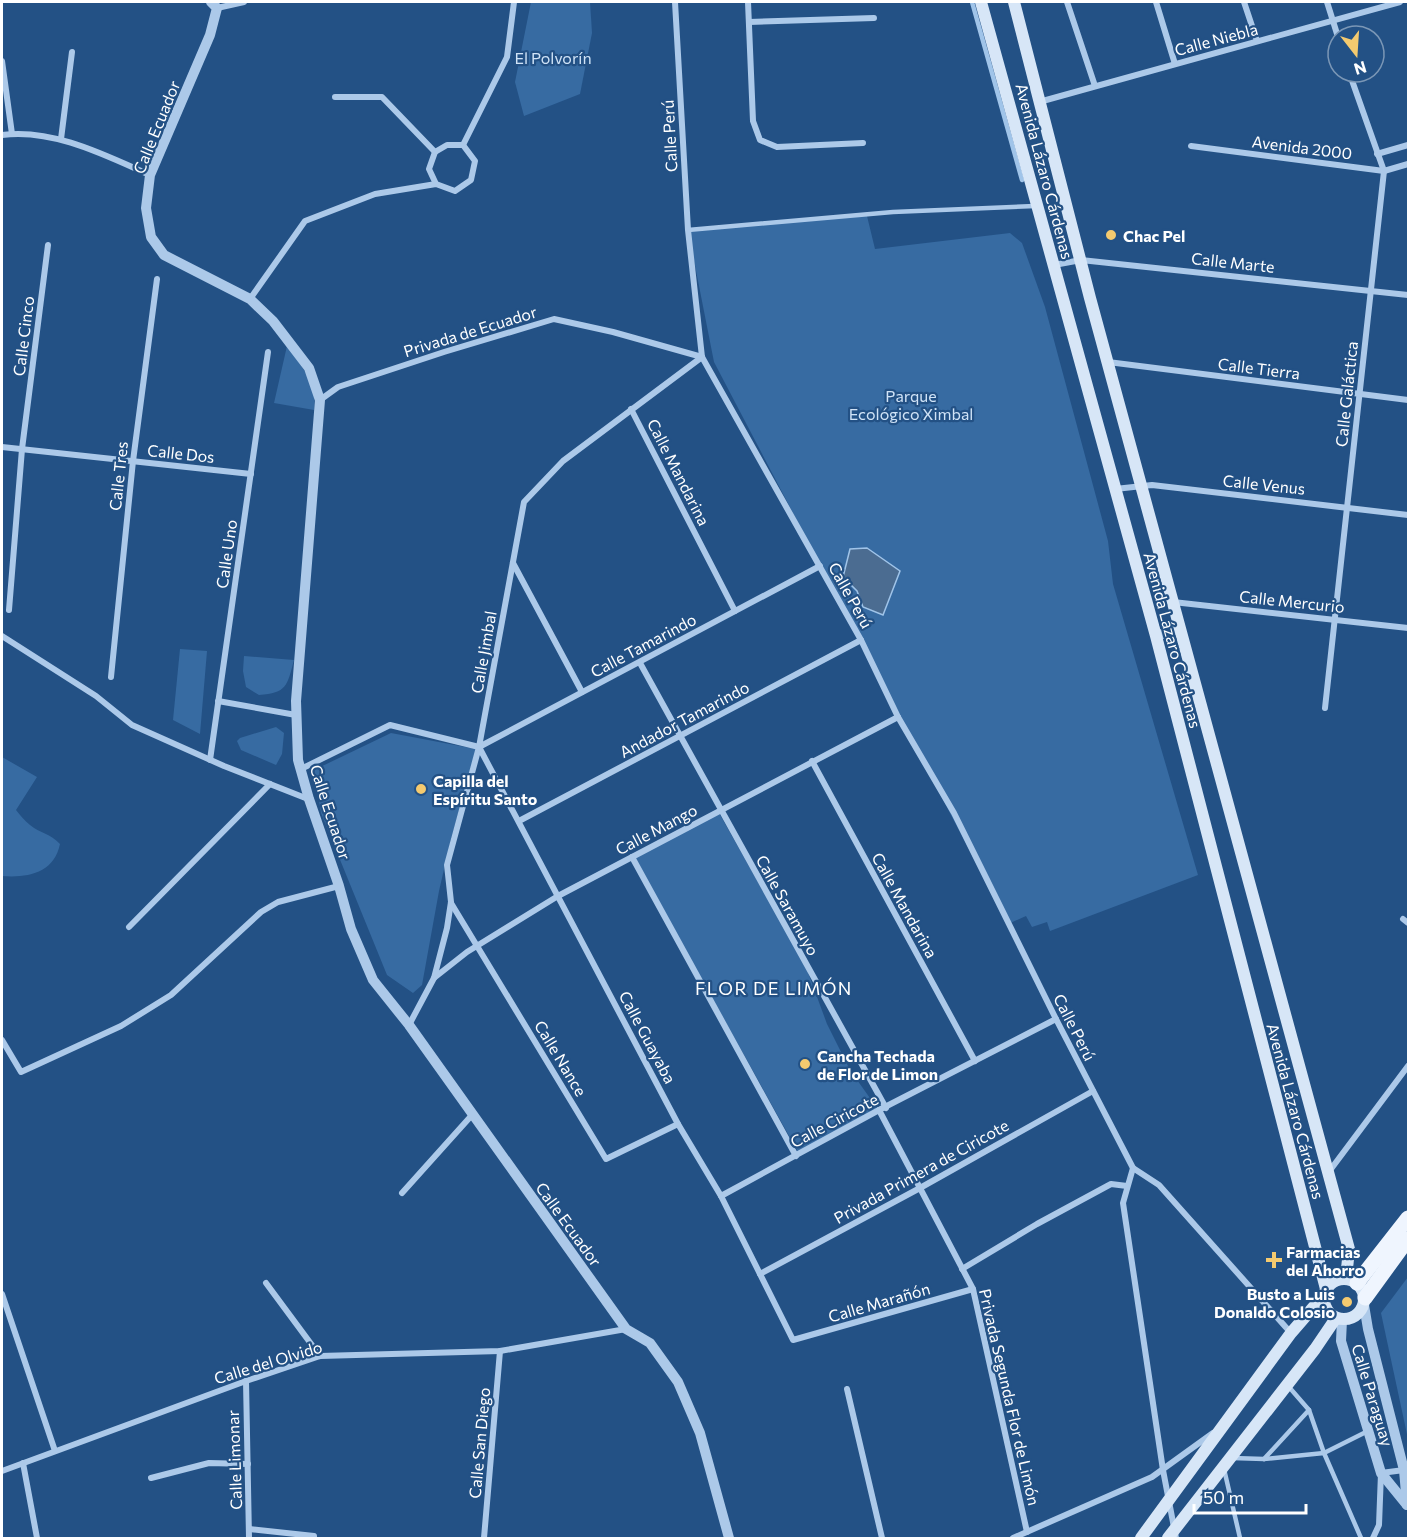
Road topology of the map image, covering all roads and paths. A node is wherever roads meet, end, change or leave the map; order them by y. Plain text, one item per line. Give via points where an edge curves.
1 (244, 2) edge
2 (514, 2) edge
3 (675, 2) edge
4 (748, 2) edge
5 (981, 2) edge
6 (1014, 2) edge
7 (1067, 2) edge
8 (1156, 2) edge
9 (1244, 2) edge
10 (1327, 2) edge
11 (1400, 2) edge
12 (214, 5) edge
13 (874, 18) dead end
14 (1332, 20) junction
15 (749, 22) junction
16 (1333, 24) edge
17 (1257, 42) junction
18 (72, 52) dead end
19 (2, 61) edge
20 (1174, 64) junction
21 (1353, 84) edge
22 (1095, 86) junction
23 (335, 97) dead end
24 (1039, 102) junction
25 (12, 134) junction
26 (2, 135) edge
27 (61, 140) junction
28 (863, 143) dead end
29 (463, 145) junction
30 (1408, 145) edge
31 (1191, 146) dead end
32 (435, 152) junction
33 (1377, 154) junction
34 (1408, 164) edge
35 (1384, 171) junction
36 (150, 175) junction
37 (436, 184) junction
38 (1038, 206) junction
39 (688, 230) junction
40 (48, 245) dead end
41 (1081, 260) junction
42 (1054, 265) junction
43 (157, 279) dead end
44 (1371, 291) junction
45 (1408, 295) edge
46 (250, 299) junction
47 (268, 352) dead end
48 (702, 357) junction
49 (1107, 362) junction
50 (1360, 394) junction
51 (320, 400) junction
52 (1408, 400) edge
53 (631, 409) junction
54 (2, 447) edge
55 (22, 449) junction
56 (133, 461) junction
57 (251, 474) junction
58 (1142, 486) junction
59 (1115, 489) junction
60 (1347, 507) junction
61 (1408, 514) edge
62 (513, 563) junction
63 (820, 566) junction
64 (1173, 602) junction
65 (9, 610) dead end
66 (735, 611) junction
67 (1335, 619) junction
68 (1180, 628) junction
69 (1408, 628) edge
70 (2, 636) edge
71 (1156, 636) junction
72 (861, 640) junction
73 (640, 663) junction
74 (111, 677) dead end
75 (582, 692) junction
76 (219, 701) junction
77 (1325, 708) dead end
78 (296, 715) junction
79 (898, 717) junction
80 (680, 736) junction
81 (479, 747) junction
82 (210, 760) junction
83 (812, 761) junction
84 (300, 769) junction
85 (270, 784) junction
86 (309, 799) junction
87 (720, 810) junction
88 (519, 821) junction
89 (632, 857) junction
90 (339, 886) junction
91 (558, 896) junction
92 (451, 902) junction
93 (129, 927) dead end
94 (477, 946) junction
95 (434, 978) junction
96 (1056, 1019) junction
97 (409, 1025) junction
98 (2, 1040) edge
99 (975, 1061) junction
100 (1408, 1066) edge
101 (1093, 1091) junction
102 (886, 1107) junction
103 (879, 1110) junction
104 (472, 1115) junction
105 (678, 1124) junction
106 (796, 1155) junction
107 (1133, 1168) junction
108 (1328, 1173) junction
109 (1127, 1186) junction
110 (920, 1188) junction
111 (402, 1193) dead end
112 (721, 1196) junction
113 (1408, 1218) edge
114 (1408, 1239) edge
115 (962, 1269) junction
116 (760, 1274) junction
117 (1351, 1281) junction
118 (266, 1283) dead end
119 (973, 1289) junction
120 (1325, 1292) junction
121 (2, 1294) edge
122 (1364, 1302) junction
123 (1339, 1319) junction
124 (626, 1329) junction
125 (1291, 1333) junction
126 (793, 1340) joint
127 (500, 1351) junction
128 (320, 1356) junction
129 (246, 1381) junction
130 (1287, 1385) junction
131 (847, 1389) dead end
132 (1308, 1410) junction
133 (1224, 1424) junction
134 (1368, 1431) junction
135 (55, 1451) junction
136 (1324, 1453) junction
137 (1264, 1459) junction
138 (1227, 1462) junction
139 (22, 1463) junction
140 (248, 1464) junction
141 (1406, 1469) edge
142 (1163, 1470) junction
143 (2, 1471) edge
144 (1381, 1473) junction
145 (151, 1478) dead end
146 (1169, 1501) junction
147 (1408, 1507) edge
148 (249, 1529) junction
149 (1027, 1532) junction
150 (1173, 1536) edge
151 (37, 1539) edge
152 (249, 1539) edge
153 (314, 1539) edge
154 (484, 1539) edge
155 (729, 1539) edge
156 (882, 1539) edge
157 (1013, 1539) edge
158 (1141, 1539) edge
159 (1240, 1539) edge
160 (1361, 1539) edge
161 (1373, 1539) edge

1 - 12 street
2 - 29 street via 507,57
3 - 39 street, Calle Perú
4 - 15 street
5 - 38 main road, Avenida Lázaro Cárdenas
6 - 24 main road, Avenida Lázaro Cárdenas
7 - 22 street
8 - 20 street
9 - 17 street
10 - 14 street
11 - 14 street, Calle Niebla
12 - 36 street, Calle Ecuador via 210,35
13 - 15 street
14 - 16 street
14 - 17 street, Calle Niebla
15 - 28 street via 753,120 760,140 777,147
17 - 20 street, Calle Niebla
18 - 27 street
19 - 25 street
20 - 22 street, Calle Niebla
21 - 33 street
22 - 24 street, Calle Niebla
23 - 32 street via 382,97
24 - 41 main road, Avenida Lázaro Cárdenas
25 - 26 street
25 - 27 street
27 - 36 street
29 - 32 street via 447,145
29 - 37 street via 475,161 471,180 455,190
30 - 33 street
31 - 35 street, Avenida 2000
32 - 37 street via 429,169
33 - 35 street
34 - 35 street, Avenida 2000
35 - 44 street, Calle Galáctica
36 - 46 street, Calle Ecuador via 146,208 151,237 164,255
37 - 46 street via 375,194 305,221
38 - 39 lane via 893,212
38 - 42 main road, Avenida Lázaro Cárdenas
39 - 48 street, Calle Perú
40 - 55 street, Calle Cinco
41 - 42 street, Calle Marte
41 - 44 street, Calle Marte
41 - 49 main road, Avenida Lázaro Cárdenas
42 - 59 main road, Avenida Lázaro Cárdenas
43 - 56 street, Calle Tres
44 - 45 street, Calle Marte
44 - 50 street, Calle Galáctica
46 - 51 street, Calle Ecuador via 273,321 309,368
47 - 57 street, Calle Uno
48 - 51 street, Privada de Ecuador via 554,319 338,387
48 - 53 street, Calle Jimbal
48 - 63 street, Calle Perú
49 - 50 street, Calle Tierra
49 - 58 main road, Avenida Lázaro Cárdenas
50 - 52 street, Calle Tierra
50 - 60 street, Calle Galáctica
51 - 78 street, Calle Ecuador
53 - 62 street, Calle Jimbal via 563,461 524,501
53 - 66 street, Calle Mandarina
54 - 55 street, Calle Dos
55 - 56 street, Calle Dos
55 - 65 street, Calle Cinco
56 - 57 street, Calle Dos
56 - 74 street, Calle Tres
57 - 76 street, Calle Uno
58 - 59 street, Calle Venus
58 - 60 street, Calle Venus
58 - 64 main road, Avenida Lázaro Cárdenas
59 - 71 main road, Avenida Lázaro Cárdenas
60 - 61 street, Calle Venus
60 - 67 street, Calle Galáctica
62 - 75 street
62 - 81 street, Calle Jimbal
63 - 66 street, Calle Tamarindo
63 - 72 street, Calle Perú
64 - 67 street, Calle Mercurio
64 - 68 main road, Avenida Lázaro Cárdenas
66 - 73 street, Calle Tamarindo
67 - 69 street, Calle Mercurio
67 - 77 street, Calle Galáctica
68 - 71 street
68 - 108 main road, Avenida Lázaro Cárdenas
70 - 82 street via 96,696 132,725
71 - 120 main road, Avenida Lázaro Cárdenas
72 - 79 street, Calle Perú
72 - 80 street, Andador Tamarindo
73 - 75 street, Calle Tamarindo
73 - 80 street, Calle Saramuyo
75 - 81 street, Calle Tamarindo
76 - 78 street
76 - 82 street, Calle Uno
78 - 84 street, Calle Ecuador
79 - 83 street, Calle Mango
79 - 96 street, Calle Perú via 954,813
80 - 87 street, Calle Saramuyo
80 - 88 street, Andador Tamarindo
81 - 84 street via 390,725
81 - 88 street, Calle Guayaba
81 - 92 street, Calle Jimbal via 447,865
82 - 85 street
83 - 87 street, Calle Mango
83 - 99 street, Calle Mandarina
84 - 86 street, Calle Ecuador
85 - 86 street
85 - 93 street
86 - 90 street, Calle Ecuador
87 - 89 street, Calle Mango
87 - 102 street, Calle Saramuyo
88 - 91 street, Calle Guayaba
89 - 91 street, Calle Mango
89 - 106 street
90 - 97 street, Calle Ecuador via 351,929 373,981
90 - 98 street via 278,902 261,912 171,995 121,1026 21,1072
91 - 94 street, Calle Mango
91 - 105 street, Calle Guayaba
92 - 94 street, Calle Nance
92 - 95 street, Calle Jimbal
94 - 95 street, Calle Mango
94 - 105 street, Calle Nance via 606,1159
95 - 97 street, Calle Jimbal
96 - 99 street, Calle Ciricote
96 - 101 street, Calle Perú
97 - 104 street, Calle Ecuador
99 - 102 street, Calle Ciricote
100 - 108 street
101 - 107 street, Calle Perú
101 - 110 street, Privada Primera de Ciricote
102 - 103 street, Calle Ciricote
103 - 106 street, Calle Ciricote
103 - 110 street, Privada Segunda Flor de Limón
104 - 111 street
104 - 124 street, Calle Ecuador
105 - 112 street, Calle Guayaba
106 - 112 street, Calle Ciricote
107 - 109 street
107 - 125 street, Calle Perú via 1159,1185
108 - 117 main road, Avenida Lázaro Cárdenas via 1349,1249
109 - 115 street via 1111,1184
109 - 142 street via 1123,1203
110 - 115 street, Privada Segunda Flor de Limón
110 - 116 street, Privada Primera de Ciricote
112 - 116 street, Calle Guayaba
113 - 117 main road
114 - 122 main road
115 - 119 street, Privada Segunda Flor de Limón
116 - 126 street, Calle Guayaba
117 - 120 main road via 1336,1281
117 - 122 main road via 1361,1288
118 - 128 street
119 - 126 street, Calle Marañón
119 - 149 street, Privada Segunda Flor de Limón
120 - 123 main road via 1326,1309
120 - 125 main road
121 - 135 street
122 - 123 main road via 1356,1316
122 - 141 street, Calle Paraguay
123 - 130 main road
123 - 134 street, Calle Paraguay via 1341,1341
124 - 127 street, Calle del Olvido
124 - 155 street, Calle Ecuador via 650,1343 678,1382 700,1432
125 - 133 main road
127 - 128 street, Calle del Olvido
127 - 154 street, Calle San Diego
128 - 129 street, Calle del Olvido
129 - 135 street, Calle del Olvido
129 - 140 street, Calle Limonar
130 - 132 lane
130 - 138 main road
131 - 156 street
132 - 136 lane
132 - 137 lane
133 - 142 street
133 - 146 main road
134 - 136 lane
134 - 144 street, Calle Paraguay
135 - 139 street, Calle del Olvido
136 - 137 lane
136 - 160 lane
137 - 138 lane
138 - 150 main road
138 - 159 lane
139 - 143 street, Calle del Olvido
139 - 151 street
140 - 145 street via 209,1463
140 - 148 street, Calle Limonar
141 - 144 street
141 - 147 street, Calle Paraguay
142 - 146 street
142 - 149 street
144 - 147 street, Calle Paraguay
144 - 161 street via 1379,1526
146 - 150 street
146 - 158 main road
148 - 152 street, Calle Limonar
148 - 153 street
149 - 157 street

